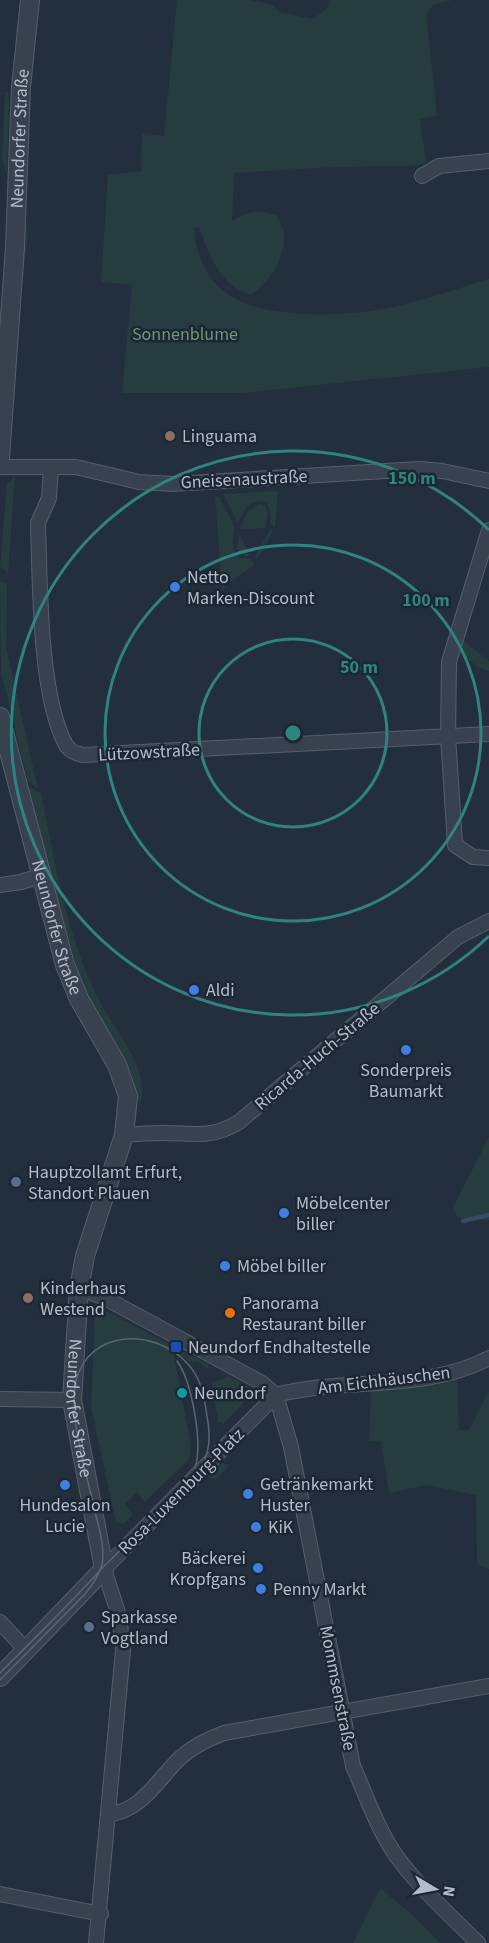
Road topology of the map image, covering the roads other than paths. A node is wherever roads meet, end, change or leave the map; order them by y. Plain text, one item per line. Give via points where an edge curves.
1 (30, 0) edge
2 (489, 161) edge
3 (422, 177) dead end
4 (4, 336) edge
5 (0, 458) edge
6 (0, 467) edge
7 (51, 468) junction
8 (489, 482) edge
9 (489, 530) edge
10 (0, 720) edge
11 (489, 734) edge
12 (448, 736) junction
13 (489, 858) edge
14 (40, 876) junction
15 (0, 885) edge
16 (489, 921) edge
17 (124, 1135) junction
18 (79, 1288) junction
19 (489, 1358) edge
20 (276, 1395) junction
21 (0, 1399) edge
22 (72, 1400) junction
23 (104, 1569) junction
24 (0, 1622) edge
25 (26, 1650) junction
26 (0, 1677) edge
27 (489, 1686) edge
28 (343, 1711) junction
29 (110, 1814) junction
30 (0, 1894) edge
31 (101, 1914) junction
32 (96, 1943) edge
33 (478, 1943) edge

1 - 4 street, Neundorfer Straße
2 - 3 street via 439,166
4 - 5 street, Neundorfer Straße
6 - 7 street, Gneisenaustraße
7 - 8 street, Gneisenaustraße via 76,468 139,482 173,484 419,469
7 - 12 street, Lützowstraße via 49,498 38,523 48,688 65,744 73,752 83,755
9 - 12 street via 449,662
10 - 14 street, Neundorfer Straße
11 - 12 street, Lützowstraße
12 - 13 street via 455,844 472,857
14 - 15 street
14 - 17 street, Neundorfer Straße via 65,965 79,999 124,1080 128,1107
16 - 17 street, Ricarda-Huch-Straße via 458,937 224,1131 205,1135
17 - 18 street, Neundorfer Straße via 88,1246
18 - 20 street via 262,1383
18 - 22 street, Neundorfer Straße
19 - 20 street, Am Eichhäuschen via 437,1376
20 - 23 street, Rosa-Luxemburg-Platz
20 - 28 street, Mommsenstraße via 291,1447
21 - 22 street
22 - 23 street, Neundorfer Straße
23 - 25 street
23 - 29 street, Neundorfer Straße via 119,1616 123,1650
24 - 25 street
25 - 26 street
27 - 28 street
28 - 29 street via 211,1738 181,1757 128,1810
28 - 33 street, Mommsenstraße via 354,1766 373,1814 395,1854
29 - 31 street, Neundorfer Straße
30 - 31 street
31 - 32 street, Neundorfer Straße

